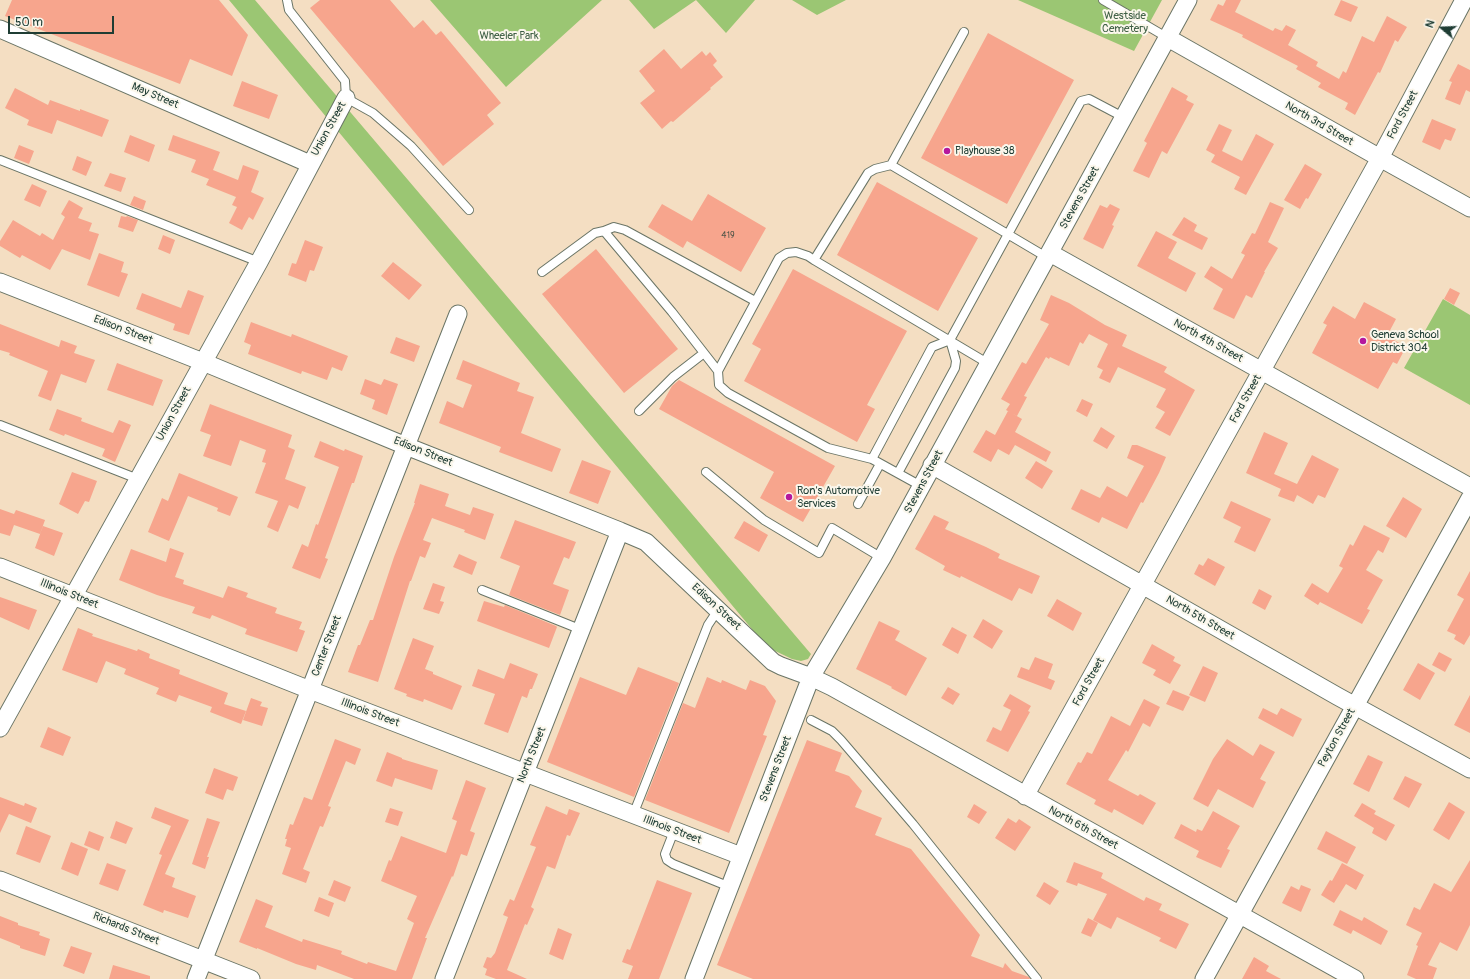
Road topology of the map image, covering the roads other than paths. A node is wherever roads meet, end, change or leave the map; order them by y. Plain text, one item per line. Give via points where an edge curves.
1 (287, 0) edge
2 (1103, 0) edge
3 (1188, 0) edge
4 (1464, 0) edge
5 (0, 29) edge
6 (964, 32) dead end
7 (1168, 38) junction
8 (346, 98) junction
9 (1124, 118) junction
10 (1380, 158) junction
11 (0, 160) edge
12 (310, 164) junction
13 (891, 165) junction
14 (1470, 208) edge
15 (470, 210) dead end
16 (604, 231) junction
17 (1008, 234) junction
18 (1049, 255) junction
19 (814, 260) junction
20 (259, 262) junction
21 (542, 272) dead end
22 (0, 282) edge
23 (755, 301) junction
24 (458, 314) dead end
25 (950, 340) junction
26 (704, 353) junction
27 (203, 362) junction
28 (989, 364) junction
29 (718, 371) junction
30 (1262, 371) junction
31 (639, 411) dead end
32 (0, 425) edge
33 (406, 446) junction
34 (872, 459) junction
35 (880, 464) junction
36 (932, 465) junction
37 (706, 472) dead end
38 (898, 473) junction
39 (138, 479) junction
40 (921, 486) junction
41 (1470, 487) edge
42 (1470, 498) edge
43 (858, 504) dead end
44 (620, 531) junction
45 (882, 558) junction
46 (0, 566) edge
47 (1143, 586) junction
48 (482, 590) dead end
49 (73, 596) junction
50 (718, 610) junction
51 (582, 630) junction
52 (811, 677) junction
53 (310, 690) junction
54 (1355, 706) junction
55 (811, 720) dead end
56 (1, 723) edge
57 (1470, 769) edge
58 (525, 773) junction
59 (1025, 796) junction
60 (633, 815) junction
61 (674, 831) junction
62 (741, 856) junction
63 (0, 880) edge
64 (730, 887) junction
65 (1239, 915) junction
66 (204, 960) junction
67 (196, 979) edge
68 (251, 979) edge
69 (444, 979) edge
70 (694, 979) edge
71 (1037, 979) edge
72 (1204, 979) edge
73 (1355, 979) edge

1 - 8 lane via 289,10 344,81
2 - 7 lane
3 - 7 street, Stevens Street
4 - 10 street, Ford Street
5 - 12 street, May Street
6 - 13 lane
7 - 9 street, Stevens Street
7 - 10 street, North 3rd Street
8 - 12 street, Union Street
8 - 15 lane via 373,113 410,146
9 - 17 lane via 1089,99 1081,100
9 - 18 street, Stevens Street
10 - 14 street, North 3rd Street
10 - 30 street, Ford Street
11 - 20 lane
12 - 20 street, Union Street
13 - 17 lane
13 - 19 lane via 868,173
16 - 21 lane via 595,233
16 - 23 lane via 614,227 625,230
16 - 26 lane
17 - 18 lane
17 - 25 lane
18 - 28 street, Stevens Street
18 - 30 street, North 4th Street
19 - 23 lane via 796,252 787,253 779,258
19 - 25 lane
20 - 27 street, Union Street
22 - 27 street, Edison Street
23 - 29 lane
24 - 33 street, Center Street
25 - 28 lane
25 - 34 lane via 932,347
25 - 38 lane via 956,361 955,368
26 - 29 lane
26 - 31 lane via 673,377
27 - 33 street, Edison Street
27 - 39 street, Union Street
28 - 36 street, Stevens Street
29 - 34 lane via 719,385 728,393 828,448
30 - 41 street, North 4th Street
30 - 47 street, Ford Street
32 - 39 lane
33 - 44 street, Edison Street
33 - 53 street, Center Street
34 - 35 lane
35 - 38 lane
35 - 43 lane
36 - 40 street, Stevens Street
36 - 47 street, North 5th Street
37 - 45 lane via 764,520 819,553 832,528
38 - 40 lane
39 - 49 street, Union Street
40 - 45 street, Stevens Street
42 - 54 street, Peyton Street
44 - 50 street, Edison Street via 646,542
44 - 51 street, North Street
45 - 52 street, Stevens Street
46 - 49 street, Illinois Street
47 - 54 street, North 5th Street
47 - 59 street, Ford Street
48 - 51 lane
49 - 53 street, Illinois Street
49 - 56 street, Union Street
50 - 52 street, Edison Street via 773,662
50 - 60 lane via 708,625
51 - 58 street, North Street
52 - 59 street, North 6th Street
52 - 62 street, Stevens Street
53 - 58 street, Illinois Street
53 - 66 street, Center Street
54 - 57 street, North 5th Street
54 - 65 street, Peyton Street
55 - 71 lane via 832,731 841,740 913,824
58 - 60 street, Illinois Street
58 - 69 street, North Street
59 - 65 street, North 6th Street
60 - 61 street, Illinois Street
61 - 62 street, Illinois Street
61 - 64 lane via 665,854 667,860
62 - 64 street, Stevens Street
63 - 66 street, Richards Street
64 - 70 street, Stevens Street
65 - 72 street, Peyton Street
65 - 73 street, North 6th Street
66 - 67 street, Center Street
66 - 68 street, Richards Street

